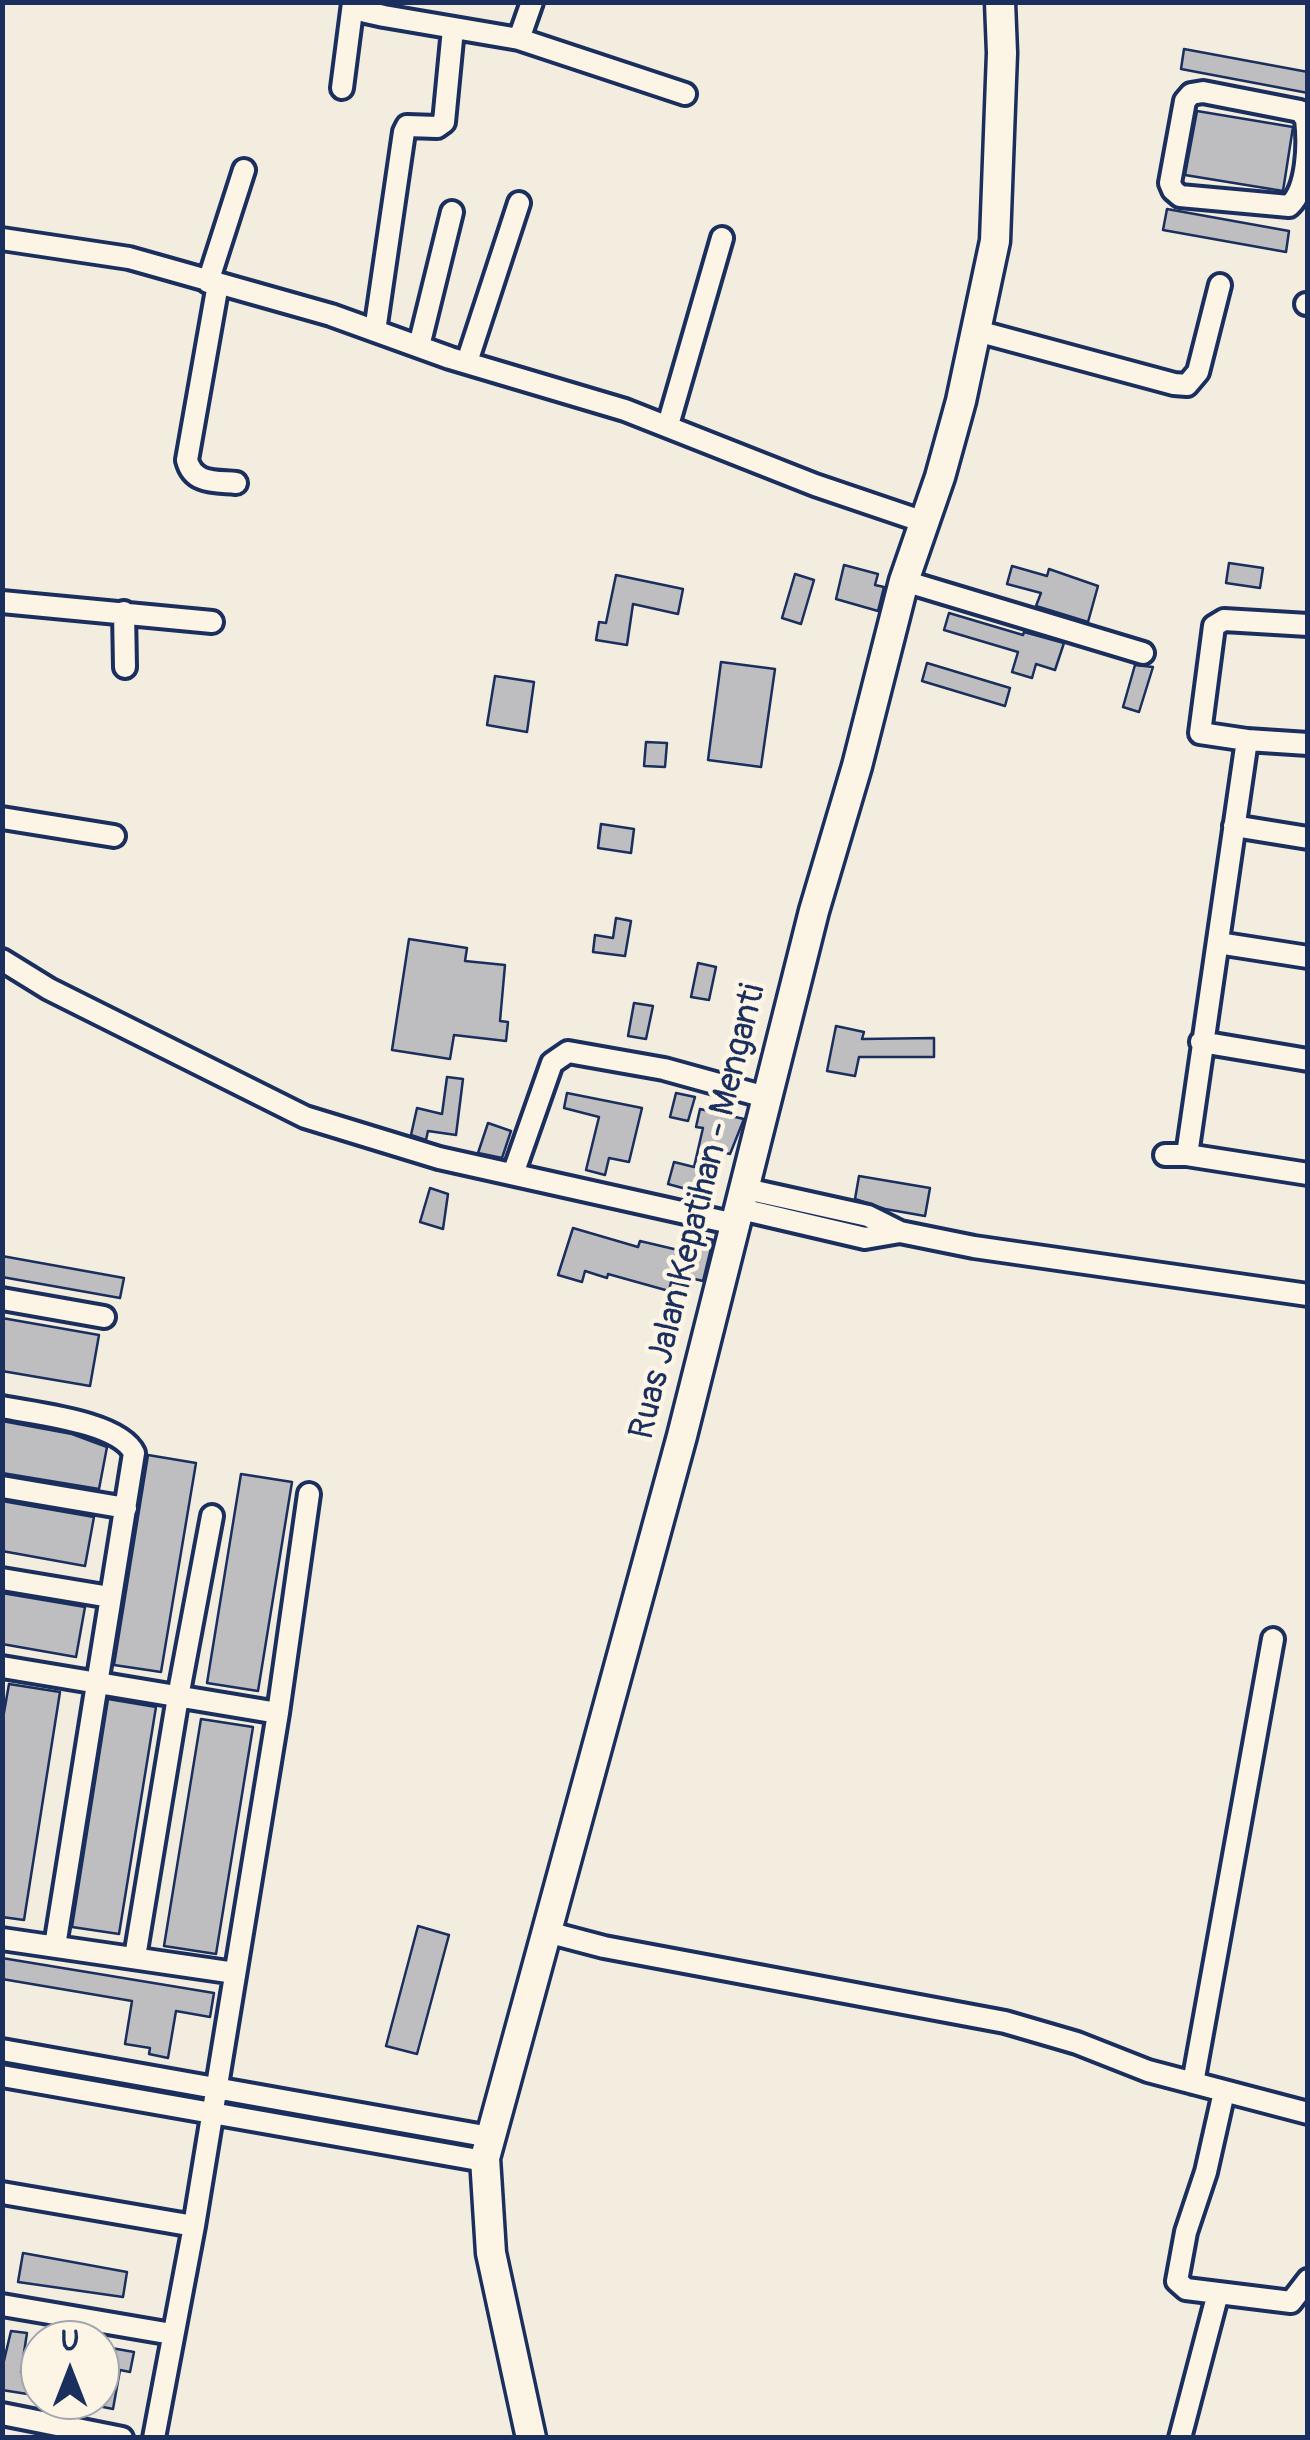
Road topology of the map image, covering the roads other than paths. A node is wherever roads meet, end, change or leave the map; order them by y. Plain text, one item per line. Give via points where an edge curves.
1 (532, 2) edge
2 (1000, 2) edge
3 (353, 3) edge
4 (454, 29) junction
5 (519, 39) junction
6 (342, 88) dead end
7 (685, 94) dead end
8 (244, 170) dead end
9 (1305, 182) edge
10 (518, 203) dead end
11 (452, 212) dead end
12 (722, 238) dead end
13 (2, 239) edge
14 (213, 283) junction
15 (1220, 285) dead end
16 (375, 331) junction
17 (977, 331) junction
18 (419, 346) junction
19 (467, 362) junction
20 (668, 426) junction
21 (236, 483) dead end
22 (924, 522) junction
23 (904, 581) junction
24 (2, 602) edge
25 (124, 612) junction
26 (212, 622) dead end
27 (1308, 625) edge
28 (1143, 653) dead end
29 (126, 667) dead end
30 (1247, 740) junction
31 (1308, 744) edge
32 (2, 818) edge
33 (1234, 826) junction
34 (114, 836) dead end
35 (1308, 838) edge
36 (1218, 944) junction
37 (1308, 957) edge
38 (2, 960) edge
39 (1201, 1042) junction
40 (1308, 1060) edge
41 (769, 1098) junction
42 (1165, 1155) dead end
43 (1187, 1155) junction
44 (513, 1174) junction
45 (1308, 1174) edge
46 (740, 1207) junction
47 (1308, 1295) edge
48 (2, 1299) edge
49 (104, 1317) dead end
50 (2, 1407) edge
51 (2, 1488) edge
52 (309, 1494) dead end
53 (126, 1508) junction
54 (212, 1516) dead end
55 (2, 1579) edge
56 (110, 1597) junction
57 (1272, 1639) dead end
58 (4, 1673) edge
59 (99, 1683) junction
60 (178, 1697) junction
61 (278, 1714) junction
62 (547, 1932) junction
63 (2, 1939) edge
64 (55, 1946) junction
65 (136, 1957) junction
66 (234, 1973) junction
67 (2, 2050) edge
68 (2, 2076) edge
69 (1193, 2083) junction
70 (216, 2090) junction
71 (1224, 2092) junction
72 (211, 2112) junction
73 (1308, 2113) edge
74 (487, 2149) junction
75 (2, 2193) edge
76 (194, 2226) junction
77 (1308, 2280) edge
78 (1218, 2293) junction
79 (2, 2306) edge
80 (172, 2334) junction
81 (2, 2414) edge
82 (122, 2438) edge
83 (154, 2438) edge
84 (531, 2438) edge
85 (1180, 2438) edge

1 - 5 street
2 - 17 main road, Ruas Jalan Kepatihan - Menganti via 995,240
3 - 4 street via 366,12
3 - 6 street
4 - 5 street
4 - 16 street via 444,122 404,132
5 - 7 street
8 - 14 street
9 - 9 street via 1289,206 1180,196 1170,183 1185,101 1203,92 1300,112 1308,130
10 - 19 street
11 - 18 street
12 - 20 street
13 - 14 street via 129,258
14 - 16 street
14 - 21 street via 187,460 200,480
15 - 17 street via 1198,372 1188,385
16 - 18 street
17 - 22 main road, Ruas Jalan Kepatihan - Menganti
18 - 19 street
19 - 20 street
20 - 22 street
22 - 23 main road, Ruas Jalan Kepatihan - Menganti
23 - 28 street
23 - 41 main road, Ruas Jalan Kepatihan - Menganti
24 - 25 street
25 - 26 street
25 - 29 street
27 - 30 street via 1224,620 1214,626 1200,732
30 - 31 street
30 - 33 street
32 - 34 street
33 - 35 street
33 - 36 street
36 - 37 street
36 - 39 street
38 - 44 street via 305,1116
39 - 40 street
39 - 43 street
41 - 44 street via 568,1052 552,1063
41 - 46 main road, Ruas Jalan Kepatihan - Menganti
42 - 43 street
43 - 45 street
44 - 46 street
46 - 47 street via 868,1216 900,1232 974,1247
46 - 62 main road, Ruas Jalan Kepatihan - Menganti
48 - 49 street
50 - 53 street via 100,1428 128,1442 135,1459
51 - 53 street
52 - 61 street
53 - 56 street
54 - 60 street
55 - 56 street
56 - 59 street
57 - 69 street
58 - 59 street
59 - 60 street
59 - 64 street
60 - 61 street
60 - 65 street
61 - 66 street
62 - 69 street via 1006,2022
62 - 74 main road, Ruas Jalan Kepatihan - Menganti
63 - 64 street
64 - 65 street
65 - 66 street
66 - 70 street
67 - 70 street
68 - 72 street
69 - 71 street
70 - 72 street
70 - 74 street
71 - 73 street
71 - 78 street via 1176,2276 1186,2289
72 - 74 street
72 - 76 street
74 - 84 main road, Ruas Jalan Kepatihan - Menganti via 491,2253
75 - 76 street
76 - 80 street
77 - 78 street via 1290,2302
78 - 85 street
79 - 80 street
80 - 83 street
81 - 82 street

